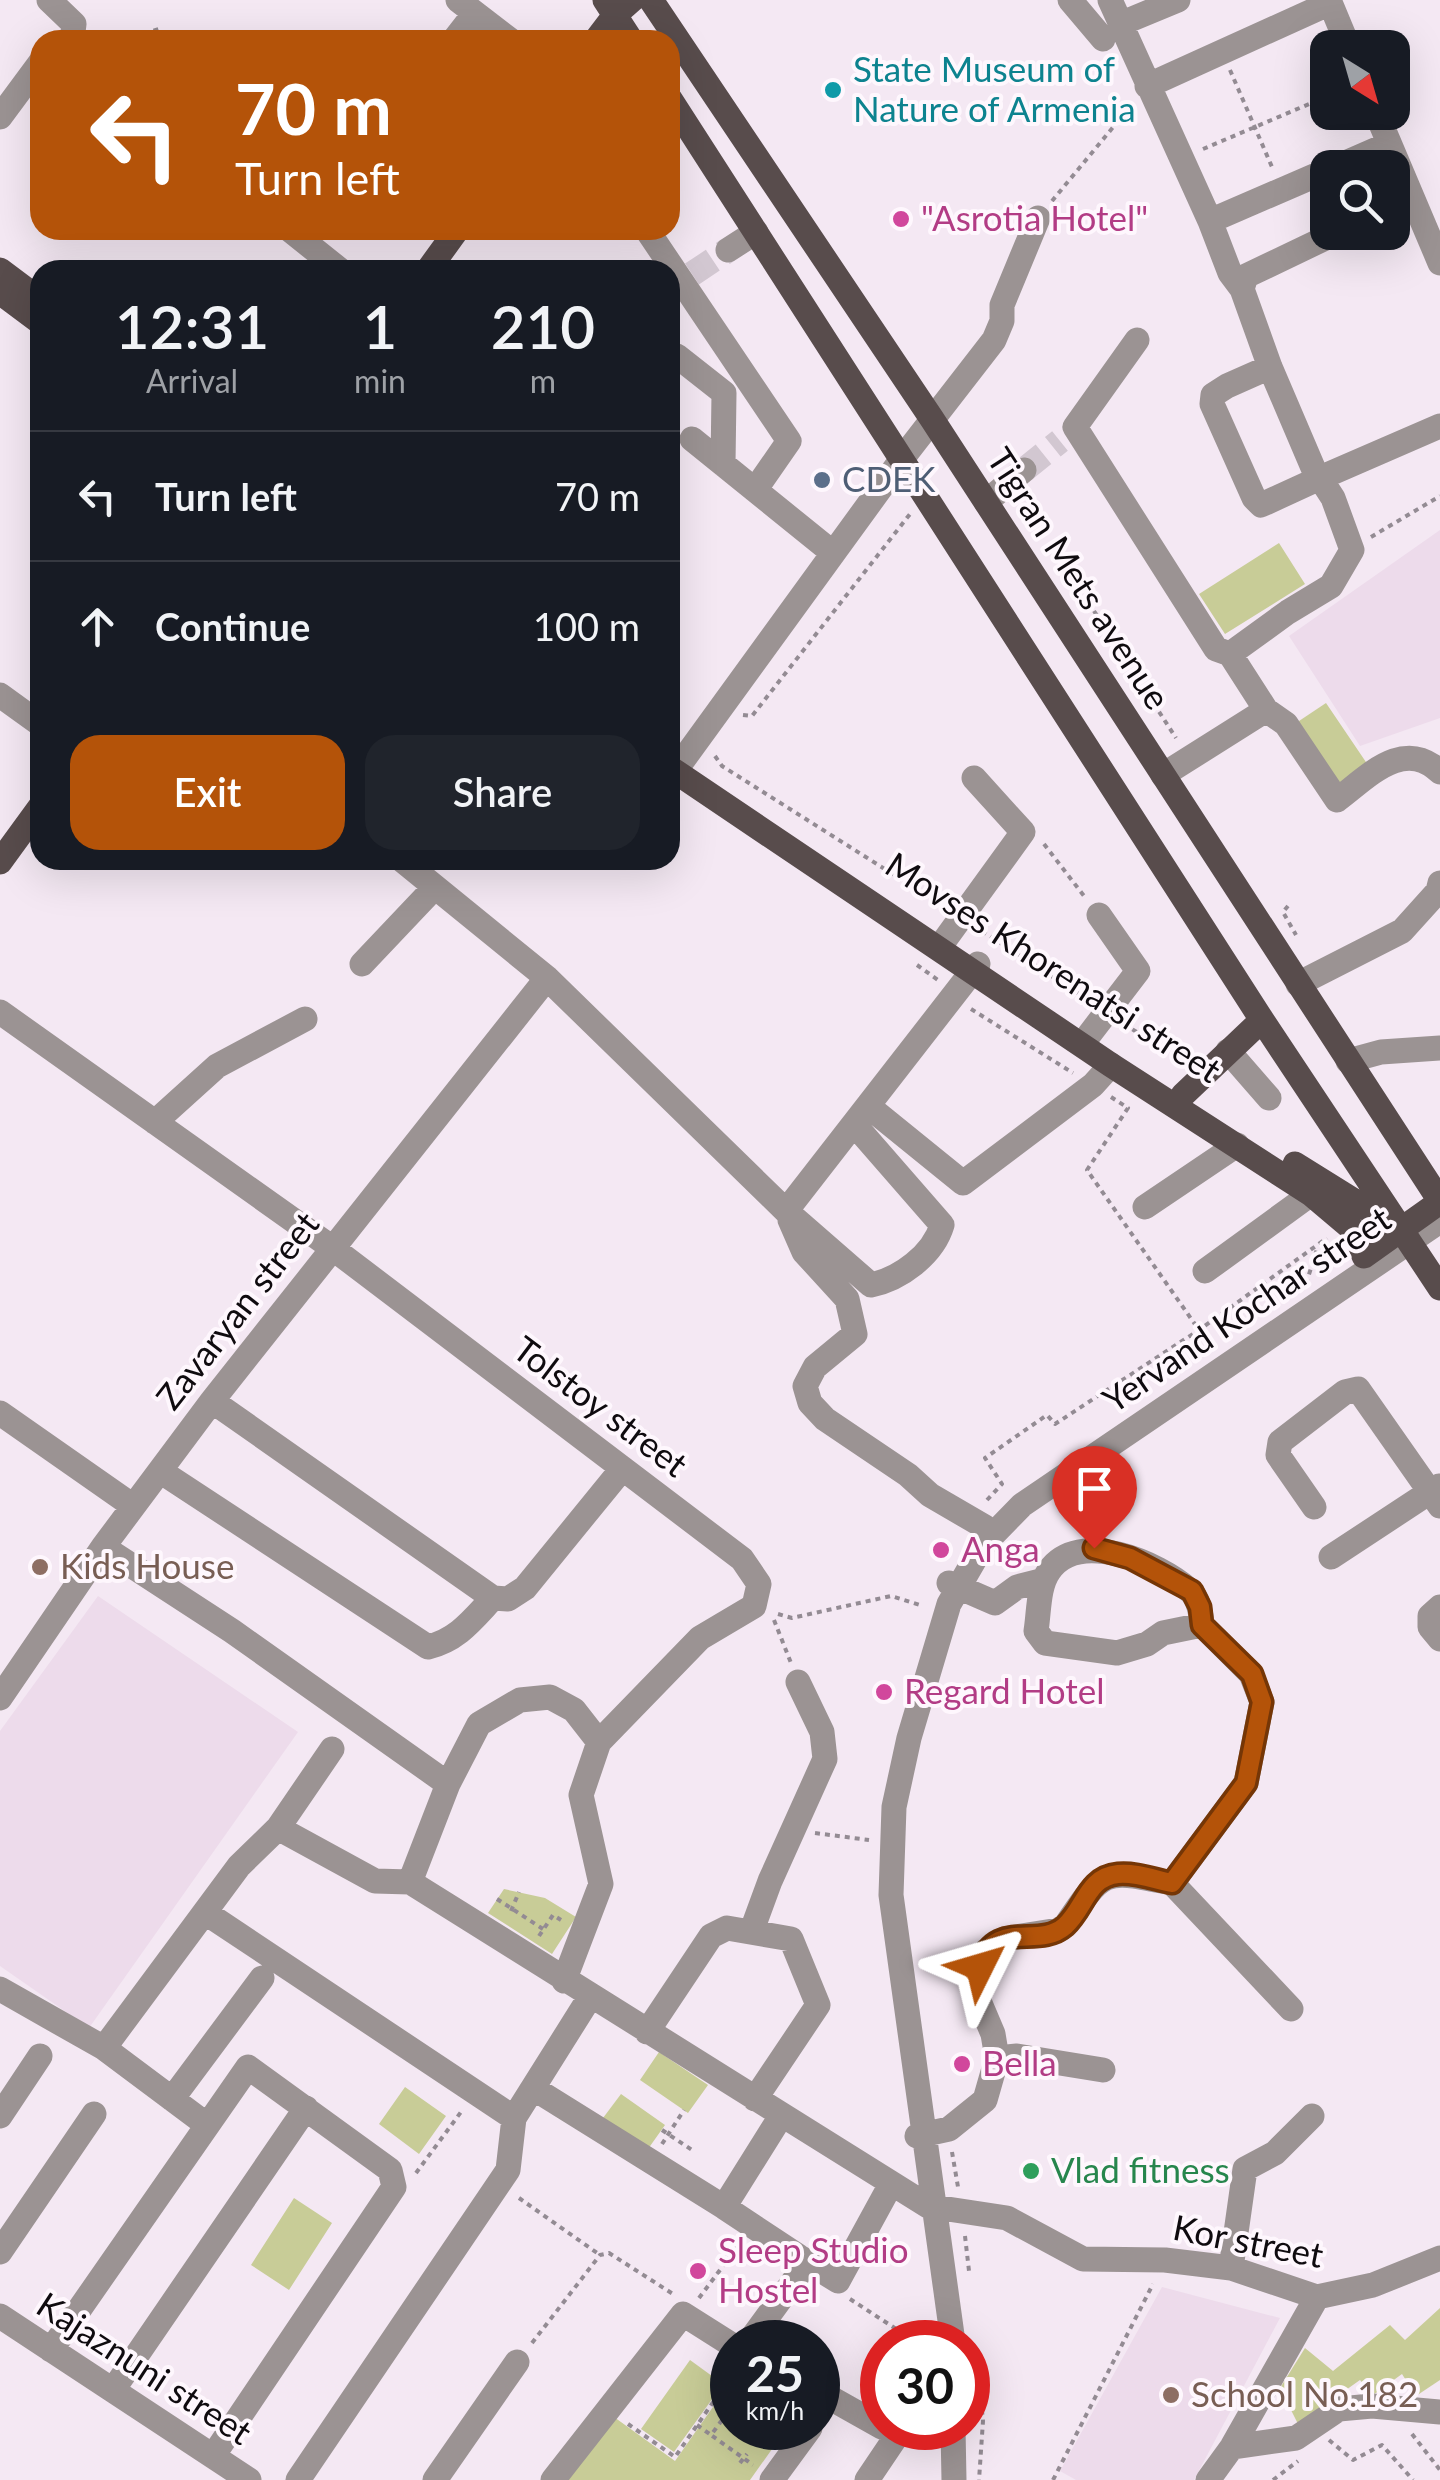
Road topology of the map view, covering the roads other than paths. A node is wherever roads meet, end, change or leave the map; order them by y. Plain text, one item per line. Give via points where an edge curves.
1 (49, 0) edge
2 (650, 0) edge
3 (1070, 0) edge
4 (1110, 0) edge
5 (1178, 0) edge
6 (1329, 2) edge
7 (617, 5) edge
8 (466, 7) edge
9 (73, 30) edge
10 (497, 30) edge
11 (602, 30) edge
12 (627, 30) edge
13 (670, 30) edge
14 (1341, 30) edge
15 (1112, 32) junction
16 (680, 44) edge
17 (30, 77) edge
18 (1146, 86) junction
19 (680, 114) edge
20 (0, 118) edge
21 (1383, 130) edge
22 (1389, 144) junction
23 (1375, 150) edge
24 (1390, 150) edge
25 (1310, 178) edge
26 (1410, 215) edge
27 (1038, 218) road end
28 (1210, 221) junction
29 (756, 232) junction
30 (302, 240) edge
31 (656, 240) edge
32 (1310, 245) edge
33 (728, 250) tunnel mouth
34 (328, 260) edge
35 (673, 260) edge
36 (1440, 263) edge
37 (680, 269) edge
38 (0, 270) edge
39 (1242, 289) junction
40 (0, 292) edge
41 (30, 292) edge
42 (30, 314) edge
43 (1137, 340) dead end
44 (680, 358) edge
45 (1270, 367) junction
46 (932, 418) junction
47 (1440, 426) edge
48 (692, 439) dead end
49 (901, 460) junction
50 (723, 464) junction
51 (1024, 470) tunnel mouth
52 (1320, 478) junction
53 (756, 490) junction
54 (986, 502) junction
55 (833, 553) junction
56 (1230, 654) junction
57 (0, 695) edge
58 (1266, 710) junction
59 (30, 717) edge
60 (680, 758) edge
61 (680, 770) edge
62 (680, 770) edge
63 (1440, 772) edge
64 (1163, 776) junction
65 (974, 778) dead end
66 (30, 820) edge
67 (0, 862) edge
68 (413, 870) edge
69 (1440, 883) edge
70 (434, 888) junction
71 (1099, 915) road end
72 (944, 941) junction
73 (362, 964) dead end
74 (976, 968) junction
75 (547, 978) junction
76 (1298, 984) junction
77 (0, 1012) edge
78 (305, 1019) dead end
79 (1262, 1020) junction
80 (1089, 1035) junction
81 (1440, 1048) edge
82 (1228, 1051) junction
83 (1348, 1061) junction
84 (1111, 1065) junction
85 (1183, 1095) junction
86 (1270, 1098) dead end
87 (861, 1115) junction
88 (155, 1122) junction
89 (1237, 1146) junction
90 (1310, 1194) junction
91 (1440, 1202) edge
92 (1144, 1207) dead end
93 (786, 1211) junction
94 (1440, 1221) edge
95 (1405, 1236) junction
96 (331, 1247) junction
97 (1364, 1256) junction
98 (1205, 1271) dead end
99 (1440, 1288) edge
100 (212, 1401) junction
101 (0, 1413) edge
102 (622, 1468) junction
103 (160, 1471) junction
104 (1436, 1495) edge
105 (134, 1506) junction
106 (1314, 1507) dead end
107 (986, 1526) junction
108 (104, 1547) junction
109 (1331, 1557) dead end
110 (1044, 1580) junction
111 (953, 1585) junction
112 (493, 1598) junction
113 (1440, 1607) edge
114 (1190, 1627) junction
115 (1440, 1639) edge
116 (798, 1682) road end
117 (0, 1698) edge
118 (599, 1742) junction
119 (332, 1749) dead end
120 (448, 1784) junction
121 (278, 1828) junction
122 (410, 1882) junction
123 (1172, 1883) junction
124 (206, 1912) junction
125 (752, 1930) junction
126 (262, 1978) dead end
127 (564, 1981) junction
128 (0, 1989) edge
129 (590, 1998) junction
130 (1291, 2010) dead end
131 (646, 2032) junction
132 (104, 2048) junction
133 (40, 2056) dead end
134 (997, 2058) junction
135 (1103, 2070) dead end
136 (532, 2088) junction
137 (755, 2099) junction
138 (172, 2100) junction
139 (306, 2108) junction
140 (94, 2114) dead end
141 (0, 2116) edge
142 (781, 2116) junction
143 (1312, 2116) dead end
144 (514, 2118) junction
145 (207, 2125) junction
146 (921, 2134) junction
147 (891, 2184) junction
148 (724, 2207) junction
149 (932, 2207) junction
150 (0, 2252) edge
151 (798, 2256) junction
152 (1440, 2258) edge
153 (1231, 2268) junction
154 (1317, 2297) junction
155 (0, 2316) edge
156 (765, 2320) edge
157 (935, 2320) edge
158 (950, 2320) edge
159 (710, 2328) edge
160 (51, 2350) junction
161 (517, 2362) road end
162 (112, 2390) junction
163 (1440, 2412) edge
164 (1232, 2447) junction
165 (794, 2450) edge
166 (880, 2450) edge
167 (953, 2450) edge
168 (962, 2450) edge
169 (216, 2466) edge
170 (249, 2480) edge
171 (298, 2480) edge
172 (436, 2480) edge
173 (553, 2480) edge
174 (773, 2480) edge
175 (866, 2480) edge
176 (954, 2480) edge
177 (962, 2480) edge
178 (1208, 2480) edge

1 - 9 street
2 - 13 main road, Tigran Mets avenue
3 - 15 street
4 - 15 street
5 - 15 street
6 - 14 street
6 - 18 street
7 - 11 main road
7 - 12 main road
8 - 10 street
15 - 18 street
16 - 46 main road, Tigran Mets avenue
17 - 20 street
18 - 28 street
19 - 29 main road
21 - 22 street
22 - 23 street
22 - 24 street
25 - 28 street
26 - 36 street
27 - 46 street via 994,340
28 - 39 street
29 - 33 street
29 - 49 main road
30 - 34 street
31 - 35 street
32 - 39 street via 1246,276
37 - 53 street via 789,441
38 - 41 main road
39 - 45 street
40 - 42 main road
43 - 56 street via 1068,434 1216,648
44 - 50 street via 724,393
45 - 52 street
45 - 52 street via 1213,395 1254,498 1261,505
46 - 49 street
46 - 54 main road, Tigran Mets avenue
47 - 52 street
48 - 50 street
49 - 55 street
49 - 79 main road
50 - 53 street
51 - 54 street
52 - 56 street via 1352,550 1332,586
53 - 55 street
54 - 64 main road, Tigran Mets avenue
55 - 60 street
56 - 58 street
57 - 59 street
58 - 63 street via 1286,724 1337,800 1392,759 1409,756
58 - 64 street
61 - 72 main road, Movses Khorenatsi street
62 - 74 main road, Movses Khorenatsi street
64 - 76 main road, Tigran Mets avenue
65 - 72 street via 1023,832
66 - 67 main road
68 - 70 street
69 - 76 street via 1402,931
70 - 73 street
70 - 75 street
71 - 80 street via 1138,971
72 - 74 main road, Movses Khorenatsi street
74 - 80 main road, Movses Khorenatsi street
74 - 84 main road, Movses Khorenatsi street
74 - 87 street
75 - 93 street
75 - 96 street, Zavaryan street
76 - 83 main road, Tigran Mets avenue
77 - 88 street, Tolstoy street
78 - 88 street via 217,1066
79 - 82 main road
79 - 95 main road
80 - 85 main road, Movses Khorenatsi street
81 - 83 street
82 - 85 main road
82 - 86 street
83 - 91 main road, Tigran Mets avenue
84 - 87 street via 964,1183
84 - 89 main road, Movses Khorenatsi street
85 - 95 main road, Movses Khorenatsi street
87 - 93 street
87 - 93 street via 942,1226 936,1244 890,1281 871,1285
88 - 96 street, Tolstoy street
89 - 90 main road, Movses Khorenatsi street
89 - 92 street
90 - 97 main road, Movses Khorenatsi street via 1356,1232
90 - 98 street
91 - 95 main road
93 - 107 street via 804,1252 846,1298 855,1334 815,1367 805,1386 810,1403 930,1495
94 - 95 street, Yervand Kochar street
95 - 97 main road, Yervand Kochar street
95 - 99 main road
95 - 111 street, Yervand Kochar street via 1022,1505
96 - 100 street, Zavaryan street
96 - 102 street, Tolstoy street
97 - 107 street, Yervand Kochar street via 1013,1500
100 - 103 street, Zavaryan street
100 - 112 street
101 - 105 street
102 - 112 street via 525,1588
102 - 118 street, Tolstoy street via 742,1559 759,1584 754,1606 700,1638
103 - 105 street, Zavaryan street
103 - 112 street via 428,1646 461,1632
104 - 106 street via 1358,1389 1280,1442 1278,1455
104 - 109 street
105 - 108 street, Zavaryan street
107 - 111 street, Yervand Kochar street
108 - 117 street, Zavaryan street
108 - 120 street
110 - 111 street via 1017,1587 995,1603
110 - 114 street via 1068,1554 1094,1548 1130,1558 1192,1591 1200,1607
110 - 114 street via 1036,1631 1045,1643 1117,1653
111 - 146 street, Yervand Kochar street via 894,1807 891,1895
111 - 146 street, Yervand Kochar street via 937,1610 886,1807 890,1947
113 - 115 street via 1430,1616
114 - 123 street via 1252,1674 1262,1702 1246,1783
116 - 125 street via 822,1732 825,1759
118 - 120 street via 574,1710 550,1697 520,1700 479,1724
118 - 127 street, Tolstoy street via 580,1795 601,1884
119 - 121 street
120 - 122 street
121 - 122 street via 375,1881
121 - 124 street
122 - 127 street
123 - 130 street
123 - 134 street via 1120,1873 1096,1880 1059,1930 990,1946 976,1994
124 - 132 street
124 - 144 street
125 - 131 street via 726,1928 712,1936
125 - 137 street via 791,1938 818,2005
126 - 138 street
127 - 129 street
128 - 132 street
129 - 131 street
129 - 136 street
131 - 137 street
132 - 138 street
133 - 141 street
134 - 135 street
134 - 146 street via 985,2100 949,2130
136 - 144 street
136 - 148 street
137 - 142 street
138 - 145 street
139 - 145 street via 248,2067
139 - 162 street
139 - 169 street via 390,2170 394,2187
140 - 150 street
142 - 147 street
142 - 148 street
143 - 153 street via 1275,2153 1245,2170
144 - 171 street via 508,2170
145 - 160 street
146 - 149 street, Yervand Kochar street
147 - 149 street
147 - 151 street via 838,2281
148 - 151 street
149 - 153 street, Kor street via 1007,2218 1083,2259
149 - 157 street, Yervand Kochar street
149 - 158 street, Yervand Kochar street
151 - 156 street via 800,2272
152 - 154 street, Kor street via 1373,2285
153 - 154 street, Kor street
154 - 164 street
155 - 160 street, Kajaznuni street
159 - 173 street via 688,2310
160 - 162 street, Kajaznuni street
161 - 172 street
162 - 169 street, Kajaznuni street
163 - 164 street via 1339,2409 1296,2438
164 - 178 street
165 - 174 street
166 - 175 street
167 - 176 street
168 - 177 street
169 - 170 street, Kajaznuni street

